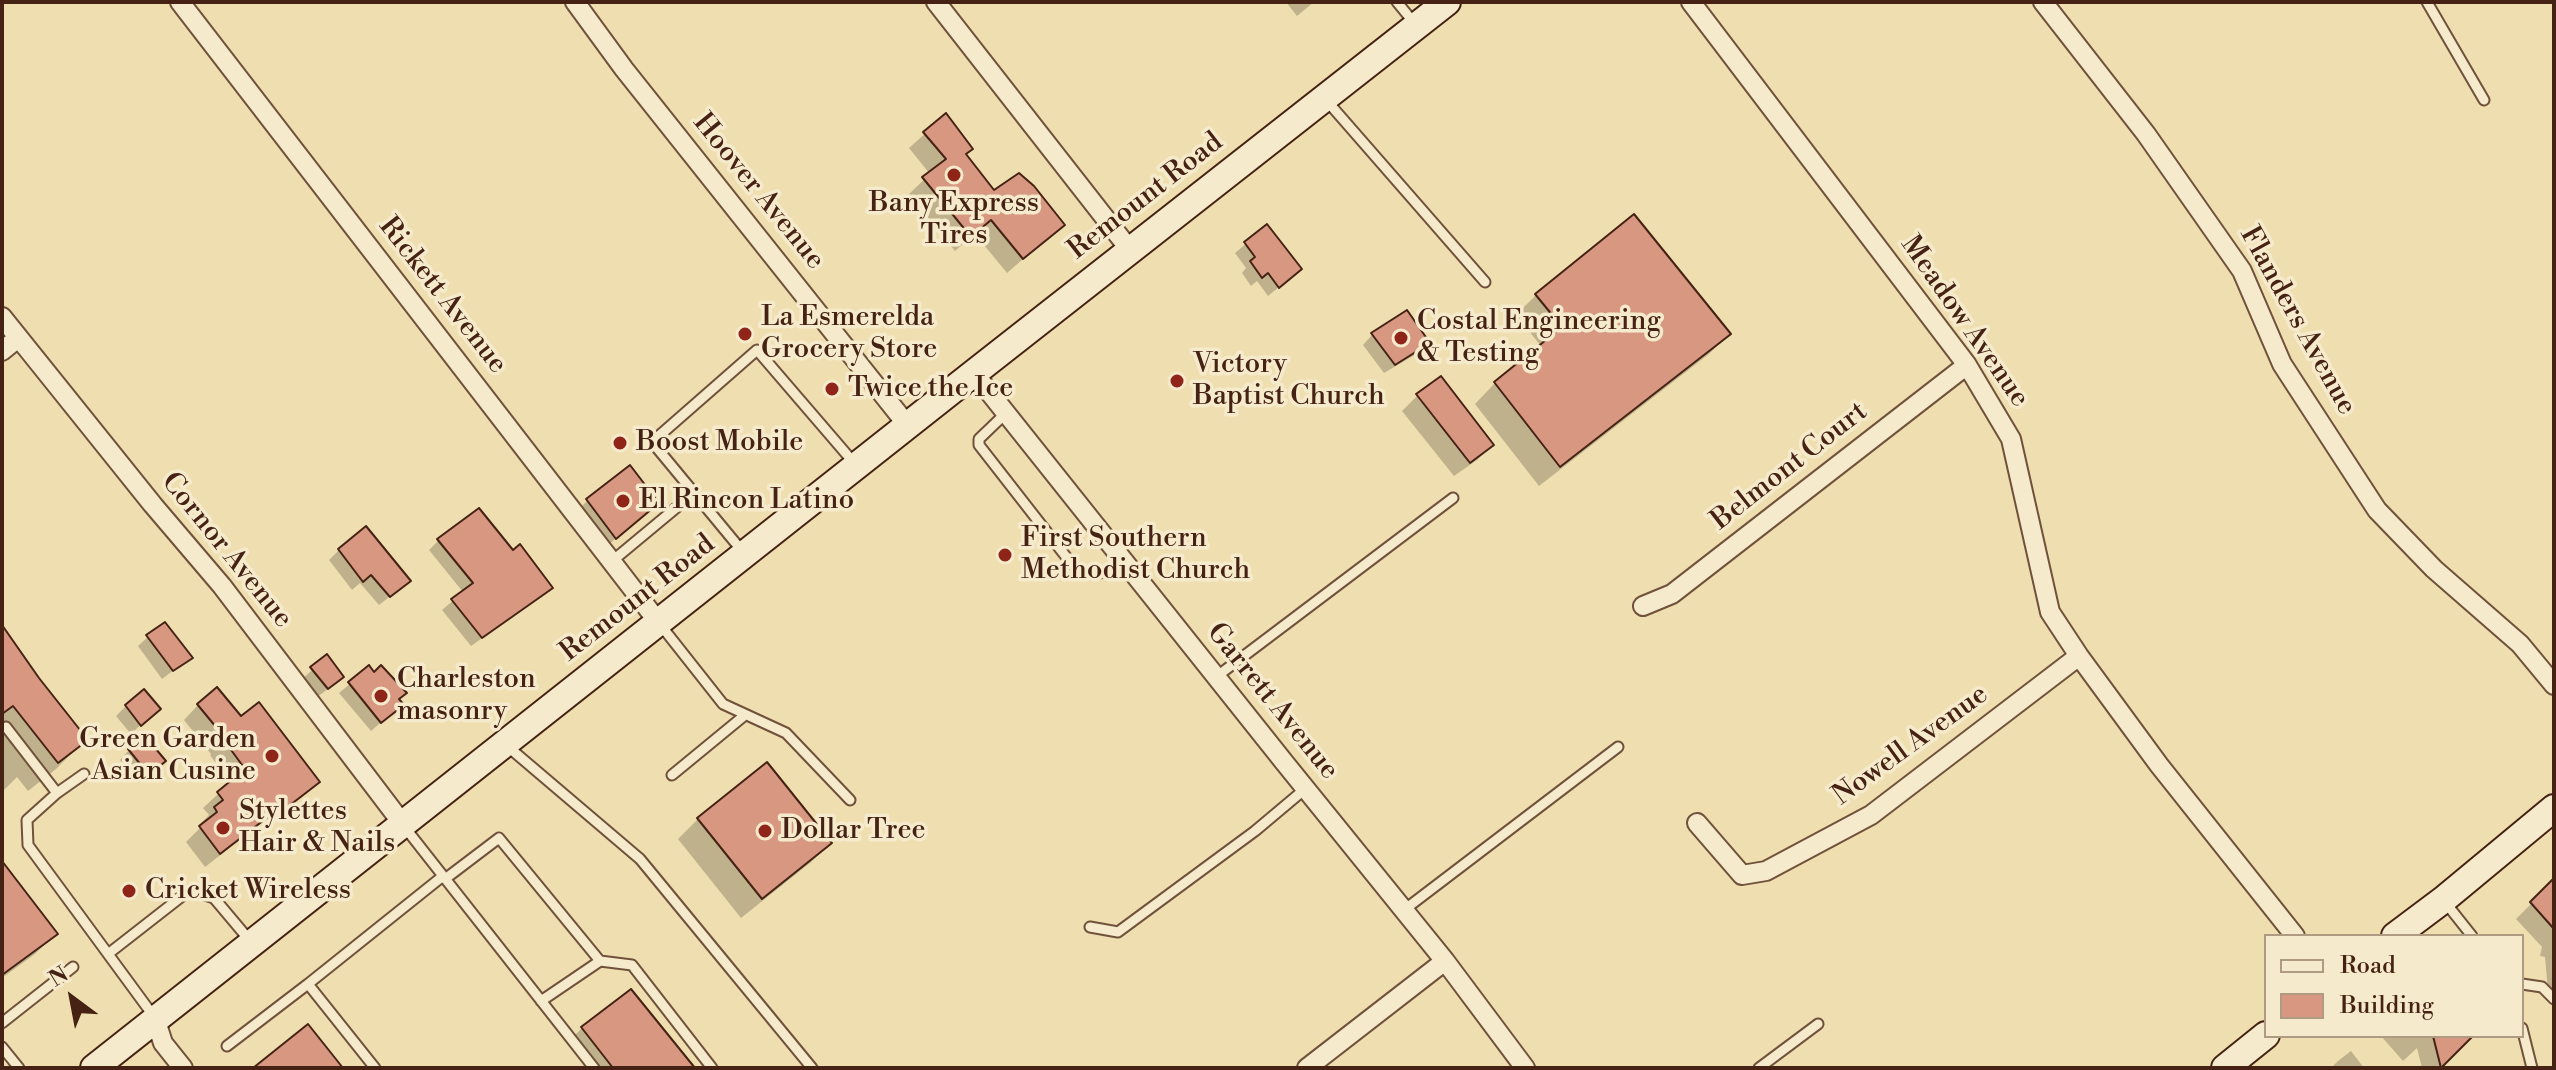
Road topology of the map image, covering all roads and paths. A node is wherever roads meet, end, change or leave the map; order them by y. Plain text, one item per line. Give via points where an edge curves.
1 (180, 2) edge
2 (575, 2) edge
3 (936, 2) edge
4 (1397, 2) edge
5 (1447, 2) edge
6 (1691, 2) edge
7 (2043, 2) edge
8 (2427, 2) edge
9 (1416, 26) junction
10 (1325, 98) junction
11 (2484, 100) dead end
12 (1130, 250) junction
13 (1485, 282) dead end
14 (2, 317) edge
15 (18, 338) junction
16 (2, 351) edge
17 (1967, 365) junction
18 (974, 373) junction
19 (1006, 413) junction
20 (908, 426) junction
21 (857, 466) junction
22 (694, 493) junction
23 (1453, 498) dead end
24 (746, 555) junction
25 (611, 562) junction
26 (1125, 563) junction
27 (1643, 606) dead end
28 (659, 623) junction
29 (2079, 656) junction
30 (1216, 677) junction
31 (2554, 685) edge
32 (745, 715) junction
33 (6, 727) dead end
34 (506, 745) junction
35 (1618, 747) dead end
36 (84, 774) dead end
37 (672, 775) dead end
38 (1305, 789) junction
39 (57, 793) junction
40 (850, 800) dead end
41 (2554, 808) edge
42 (402, 823) junction
43 (1697, 823) dead end
44 (444, 878) junction
45 (2443, 900) junction
46 (1404, 910) junction
47 (1090, 927) dead end
48 (2293, 934) edge
49 (2398, 934) edge
50 (2470, 934) edge
51 (251, 942) junction
52 (108, 954) junction
53 (600, 961) junction
54 (1445, 961) junction
55 (73, 967) dead end
56 (308, 984) junction
57 (2524, 984) edge
58 (2554, 999) edge
59 (541, 1001) junction
60 (155, 1018) junction
61 (2, 1023) edge
62 (1818, 1024) dead end
63 (2524, 1036) edge
64 (2264, 1037) edge
65 (227, 1046) dead end
66 (2, 1047) edge
67 (19, 1068) edge
68 (94, 1068) edge
69 (183, 1068) edge
70 (375, 1068) edge
71 (594, 1068) edge
72 (712, 1068) edge
73 (812, 1068) edge
74 (1307, 1068) edge
75 (1525, 1068) edge
76 (1759, 1068) edge
77 (2225, 1068) edge
78 (2532, 1068) edge

1 - 25 street, Rickett Avenue
2 - 20 street, Hoover Avenue
3 - 12 street
4 - 9 lane
5 - 9 main road, Remount Road
6 - 17 street, Meadow Avenue
7 - 31 street, Flanders Avenue via 2146,134 2242,271 2282,364 2377,510 2434,569 2520,644
8 - 11 lane
9 - 10 main road, Remount Road
10 - 12 main road, Remount Road
10 - 13 lane
12 - 18 main road, Remount Road
14 - 15 street, Cornor Avenue
15 - 16 street
15 - 42 street, Cornor Avenue via 222,586
17 - 27 street, Belmont Court via 1672,594
17 - 29 street, Meadow Avenue via 2011,439 2050,612
18 - 19 street, Garrett Avenue
18 - 20 main road, Remount Road
19 - 26 street, Garrett Avenue
19 - 26 lane via 979,445 1071,563 1092,574
20 - 21 main road, Remount Road
21 - 22 lane via 757,350 652,442
21 - 24 main road, Remount Road
22 - 24 lane
22 - 25 lane
23 - 30 lane
24 - 28 main road, Remount Road
25 - 28 street, Rickett Avenue
26 - 30 street, Garrett Avenue
28 - 32 lane via 723,704
28 - 34 main road, Remount Road
29 - 43 street, Nowell Avenue via 1871,815 1766,871 1742,875
29 - 48 street, Meadow Avenue
30 - 38 street, Garrett Avenue
32 - 37 lane
32 - 40 lane via 786,733
33 - 39 lane
34 - 42 main road, Remount Road
34 - 73 lane via 640,859
35 - 46 lane
36 - 39 lane
38 - 46 street, Garrett Avenue
38 - 47 lane via 1118,932
39 - 52 lane via 27,820 28,845
41 - 45 main road
42 - 44 lane
42 - 51 main road, Remount Road
44 - 53 lane via 499,838
44 - 56 lane
44 - 59 lane
45 - 49 main road
45 - 50 lane
46 - 54 street, Garrett Avenue
51 - 52 lane via 214,898 190,890
51 - 60 main road, Remount Road
52 - 60 lane
53 - 59 lane
53 - 72 lane via 632,965
54 - 74 street
54 - 75 street, Garrett Avenue
55 - 61 lane
56 - 65 lane
56 - 70 lane
57 - 58 lane via 2542,987
59 - 71 lane
60 - 68 main road, Remount Road
60 - 69 street via 163,1043
62 - 76 lane
63 - 78 lane
64 - 77 main road
66 - 67 lane

